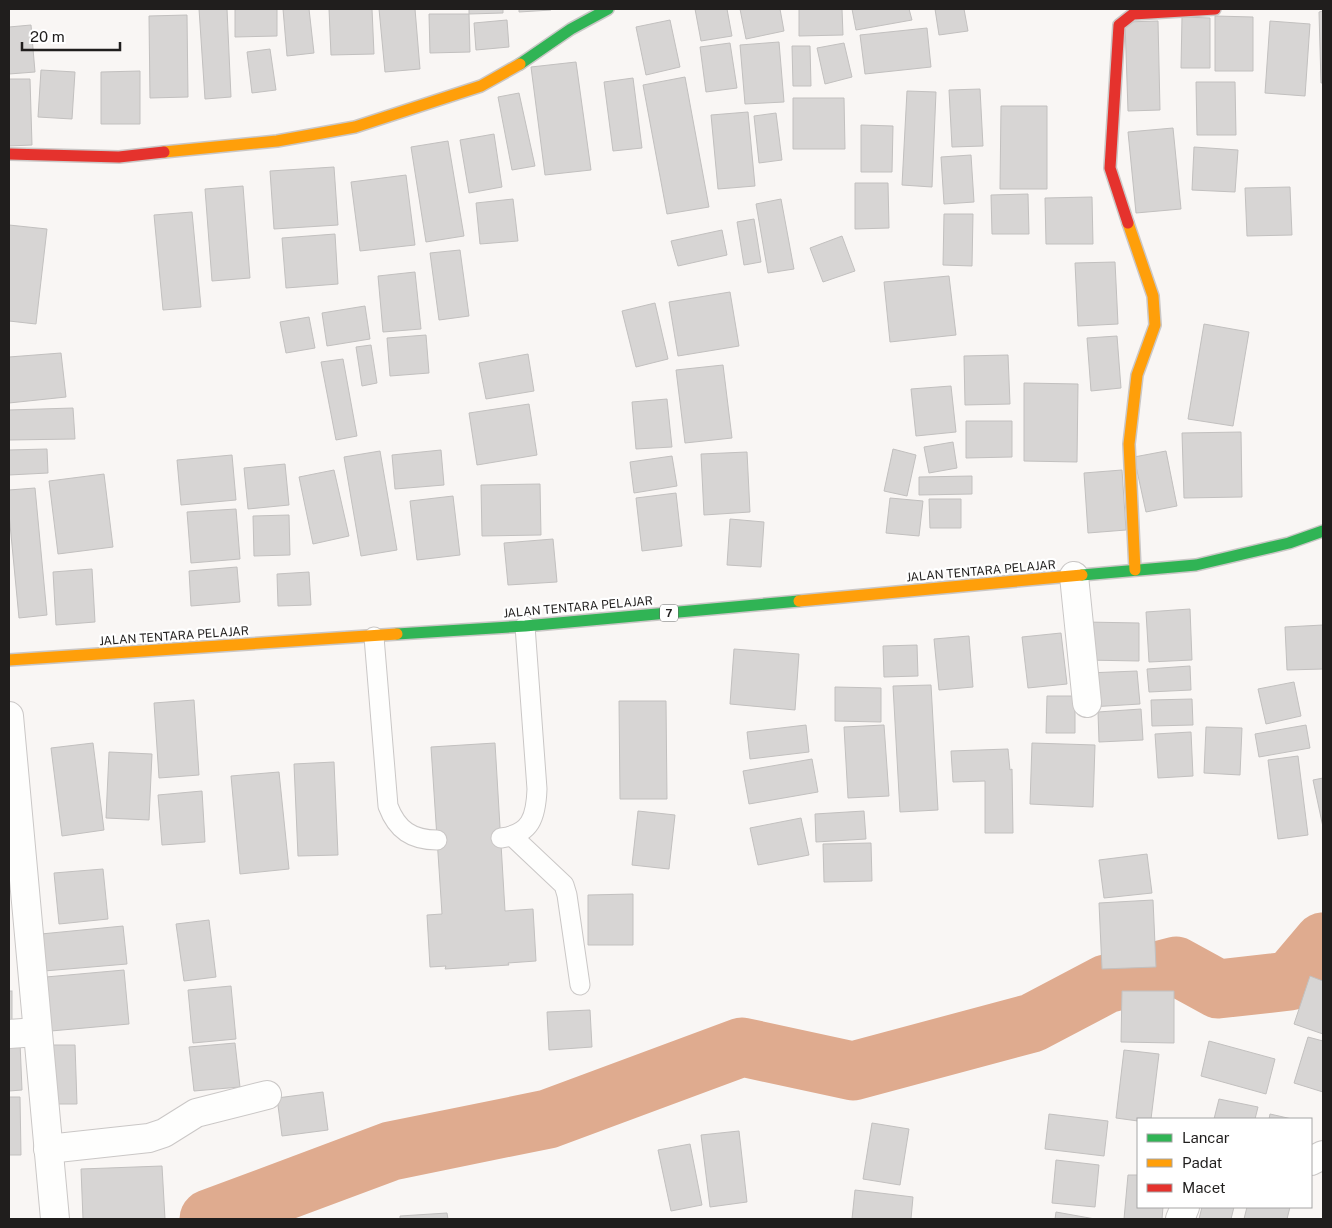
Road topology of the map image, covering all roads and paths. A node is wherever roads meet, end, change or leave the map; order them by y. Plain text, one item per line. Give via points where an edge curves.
1 (608, 9) edge
2 (1215, 9) edge
3 (9, 154) edge
4 (1323, 531) edge
5 (1135, 570) junction
6 (1074, 576) junction
7 (526, 626) junction
8 (374, 637) junction
9 (9, 660) edge
10 (1087, 703) dead end
11 (9, 716) edge
12 (437, 840) dead end
13 (580, 985) dead end
14 (37, 1032) junction
15 (9, 1034) edge
16 (267, 1095) dead end
17 (48, 1149) junction
18 (55, 1219) edge

1 - 3 main road via 481,86 355,127 277,141 120,157
2 - 5 main road via 1133,14 1119,25 1110,168 1154,296 1155,325 1137,375 1130,444
4 - 5 main road, JALAN TENTARA PELAJAR / 7 via 1289,543 1196,565
5 - 6 main road, JALAN TENTARA PELAJAR / 7
6 - 7 main road, JALAN TENTARA PELAJAR / 7
6 - 10 street
7 - 8 main road, JALAN TENTARA PELAJAR / 7
7 - 13 lane via 537,806 527,827 506,837 564,885
8 - 9 main road, JALAN TENTARA PELAJAR / 7
8 - 12 lane via 388,806 393,819 403,830 423,840
11 - 14 street
14 - 15 street
14 - 17 street
16 - 17 street via 196,1113 164,1133 148,1138
17 - 18 street

